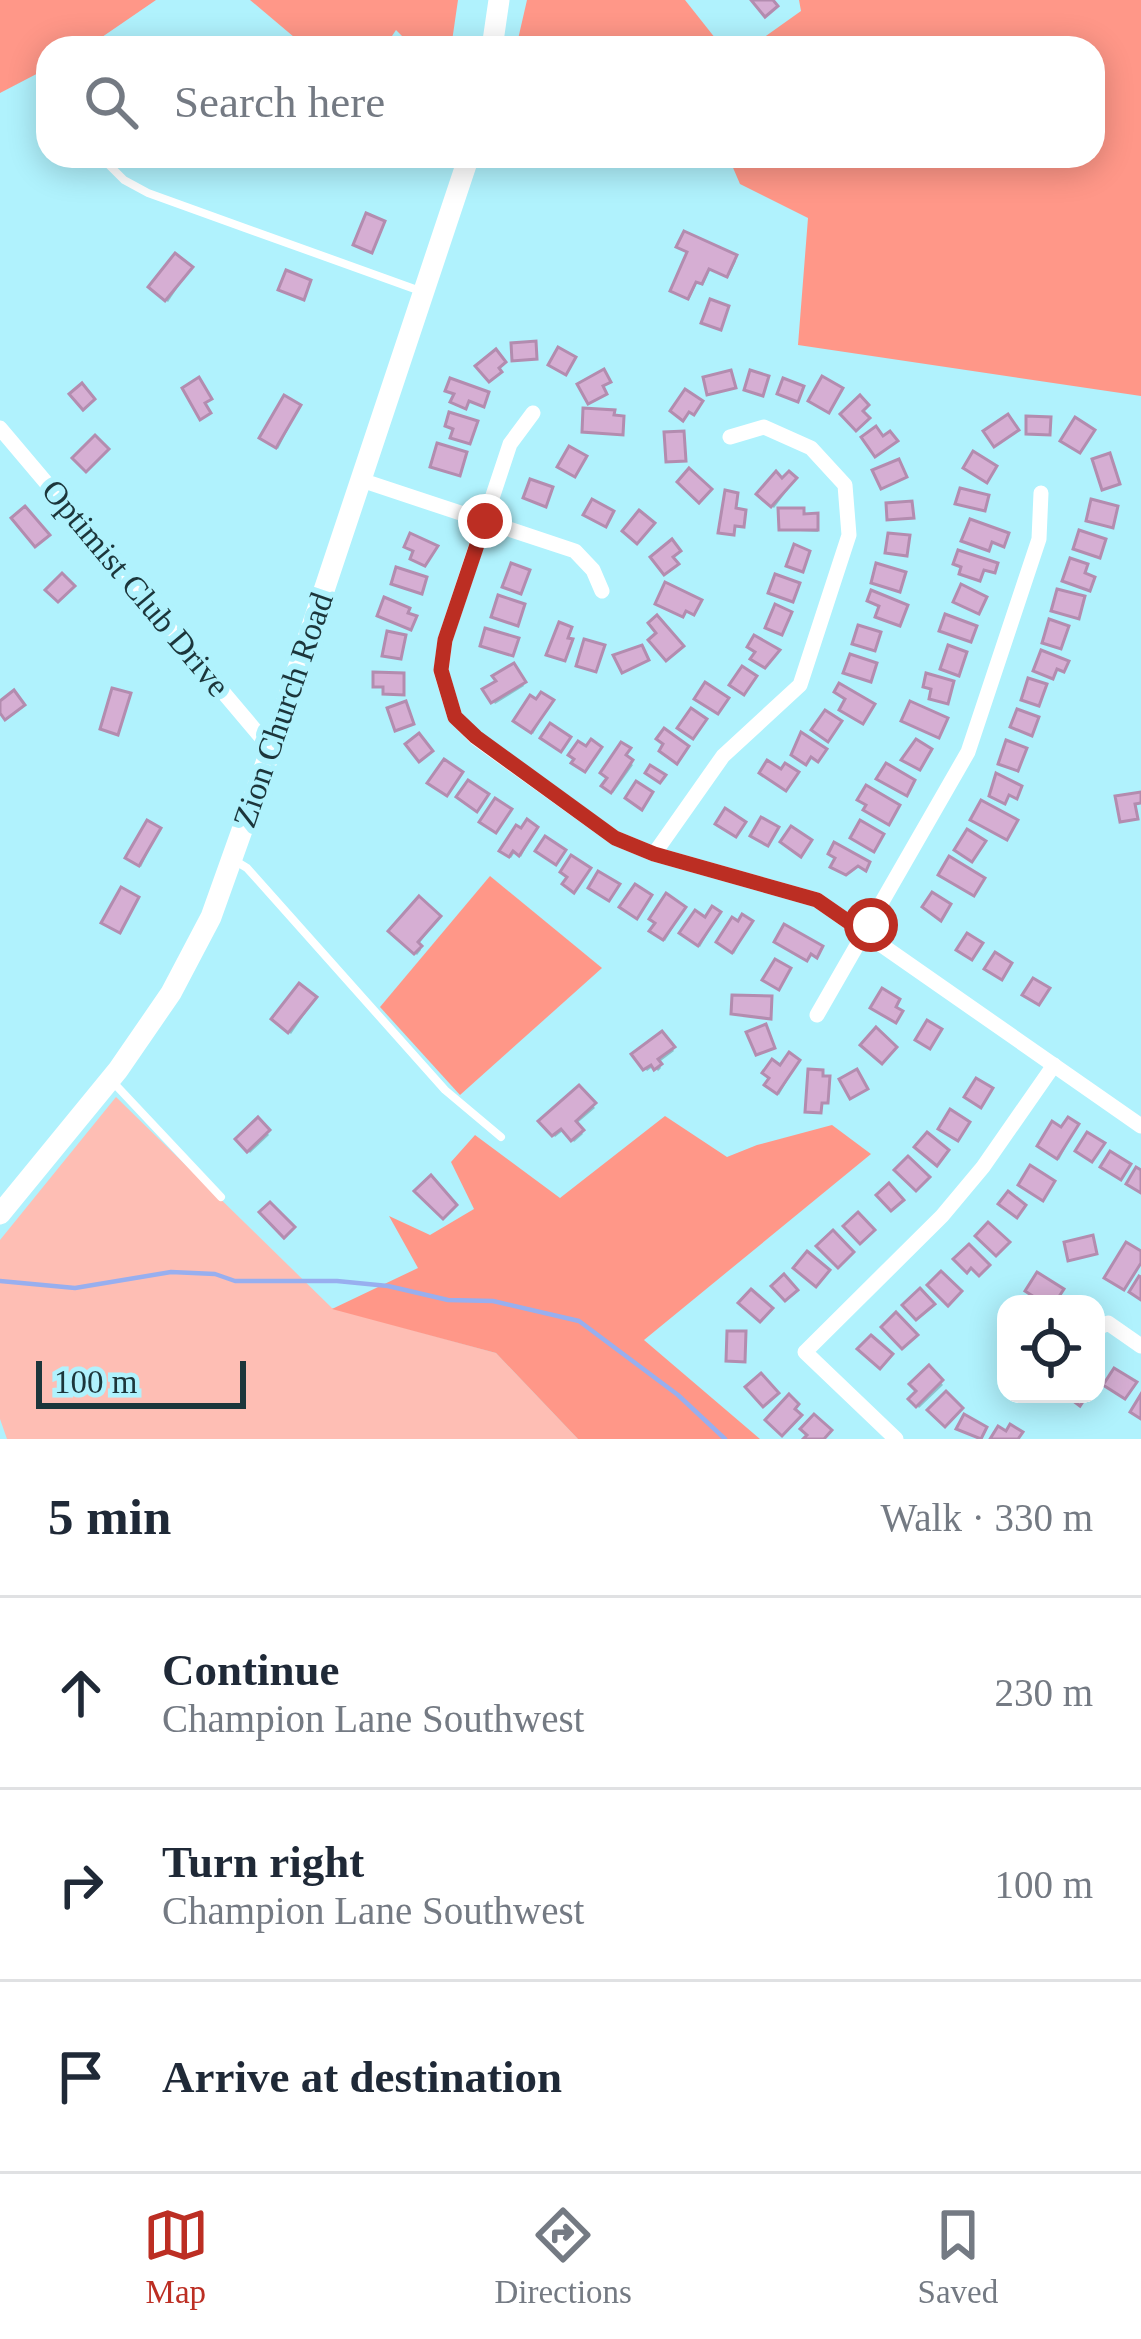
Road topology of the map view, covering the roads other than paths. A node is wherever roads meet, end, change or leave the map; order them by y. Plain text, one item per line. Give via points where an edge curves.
1 (499, 0) edge
2 (494, 36) edge
3 (113, 168) edge
4 (465, 168) edge
5 (424, 292) junction
6 (533, 413) dead end
7 (0, 428) edge
8 (730, 437) dead end
9 (361, 479) junction
10 (1041, 493) dead end
11 (485, 521) junction
12 (602, 591) dead end
13 (271, 749) junction
14 (654, 854) junction
15 (233, 859) junction
16 (866, 934) junction
17 (817, 1015) dead end
18 (1054, 1065) junction
19 (110, 1079) junction
20 (1141, 1126) edge
21 (501, 1137) dead end
22 (221, 1197) dead end
23 (0, 1214) edge
24 (1105, 1324) edge
25 (1141, 1346) edge
26 (896, 1439) edge

1 - 2 street
3 - 5 lane via 148,193
4 - 5 street, Zion Church Road
5 - 9 street, Zion Church Road
6 - 11 street via 510,444
7 - 13 street, Optimist Club Drive
8 - 14 street via 764,427 811,448 844,485 850,535 800,685 723,756
9 - 11 street
9 - 13 street, Zion Church Road
10 - 16 street via 1039,539 968,752
11 - 12 street via 575,551
11 - 14 street via 445,640 441,670 455,717 615,838
13 - 15 street, Zion Church Road
14 - 16 street via 817,900
15 - 19 street, Zion Church Road via 171,993
15 - 21 lane via 445,1090
16 - 17 street
16 - 18 street
18 - 20 street
18 - 26 street via 943,1216 805,1352
19 - 22 lane
19 - 23 street, Zion Church Road
24 - 25 street

